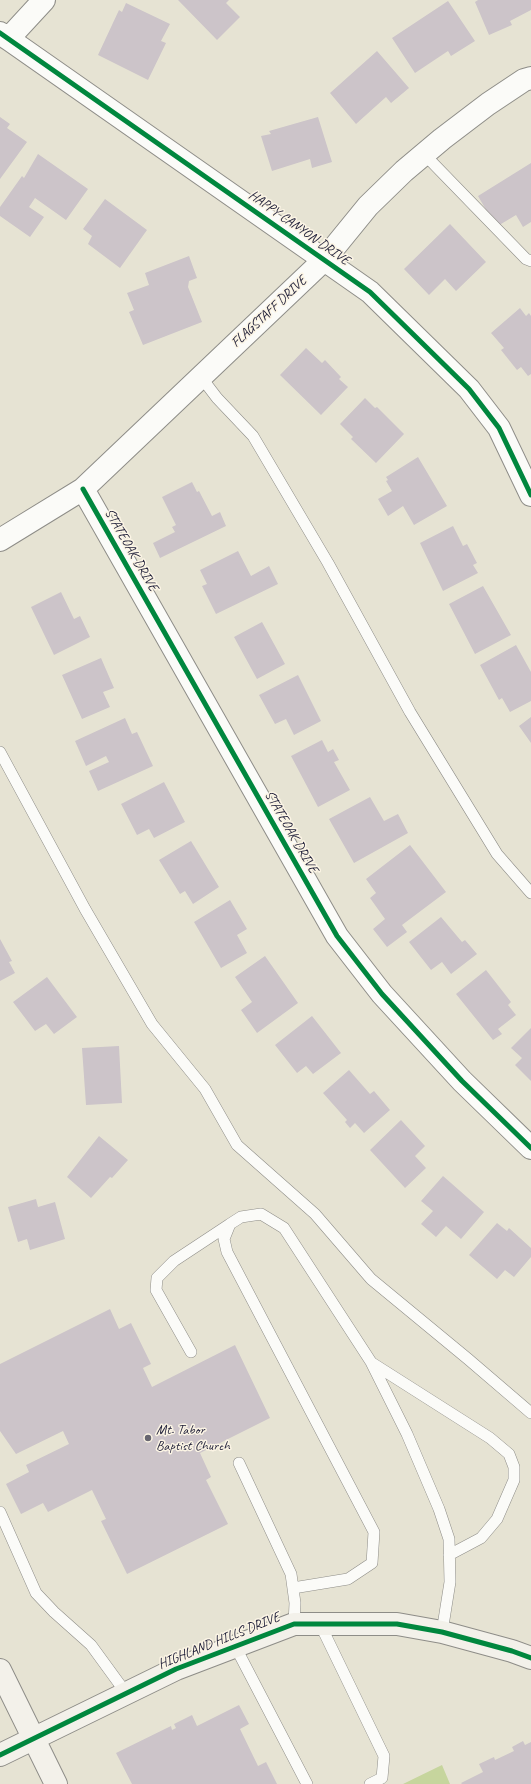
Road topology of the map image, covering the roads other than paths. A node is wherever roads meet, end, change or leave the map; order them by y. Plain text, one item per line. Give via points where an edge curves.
1 (44, 0) edge
2 (4, 36) edge
3 (531, 78) edge
4 (424, 154) junction
5 (324, 260) junction
6 (531, 261) edge
7 (201, 377) junction
8 (83, 489) junction
9 (531, 495) edge
10 (0, 540) edge
11 (0, 752) edge
12 (531, 893) edge
13 (531, 1148) edge
14 (230, 1224) junction
15 (191, 1352) dead end
16 (371, 1362) junction
17 (531, 1413) edge
18 (239, 1464) dead end
19 (0, 1512) edge
20 (449, 1555) junction
21 (293, 1588) junction
22 (294, 1624) junction
23 (320, 1624) junction
24 (442, 1632) junction
25 (235, 1646) junction
26 (531, 1658) edge
27 (0, 1670) edge
28 (126, 1693) junction
29 (33, 1738) junction
30 (0, 1755) edge
31 (56, 1784) edge
32 (307, 1784) edge
33 (370, 1784) edge

1 - 2 street
2 - 5 street, HAPPY CANYON DRIVE
3 - 4 street, FLAGSTAFF DRIVE via 488,104
4 - 5 street, FLAGSTAFF DRIVE via 368,206
4 - 6 lane via 526,259
5 - 7 street, FLAGSTAFF DRIVE
5 - 9 street, HAPPY CANYON DRIVE via 370,292 469,389 499,428
7 - 8 street, FLAGSTAFF DRIVE
7 - 12 lane via 217,398 254,436 410,712 497,854
8 - 10 street, FLAGSTAFF DRIVE
8 - 13 street, STATEOAK DRIVE via 337,936 387,1000 462,1081
11 - 17 lane via 85,910 152,1024 205,1090 237,1145 316,1214 371,1279
14 - 15 lane via 174,1261 157,1278 156,1290
14 - 16 lane via 241,1217 261,1214 284,1228
14 - 21 lane via 224,1240 227,1252 374,1532 372,1563 348,1579
16 - 20 lane via 407,1434 439,1509 450,1539
16 - 20 lane via 490,1438 509,1454 514,1467 514,1480 497,1519 481,1538
18 - 21 lane via 291,1574
19 - 28 lane via 36,1592 91,1645
20 - 24 lane via 450,1582
21 - 22 lane
22 - 23 street, HIGHLAND HILLS DRIVE
22 - 25 street, HIGHLAND HILLS DRIVE
23 - 24 street, HIGHLAND HILLS DRIVE via 397,1624
23 - 33 lane via 384,1756 382,1778
24 - 26 street, HIGHLAND HILLS DRIVE
25 - 28 street, HIGHLAND HILLS DRIVE via 176,1669
25 - 32 lane
27 - 29 street
28 - 29 street, HIGHLAND HILLS DRIVE
29 - 30 street, HIGHLAND HILLS DRIVE
29 - 31 street

